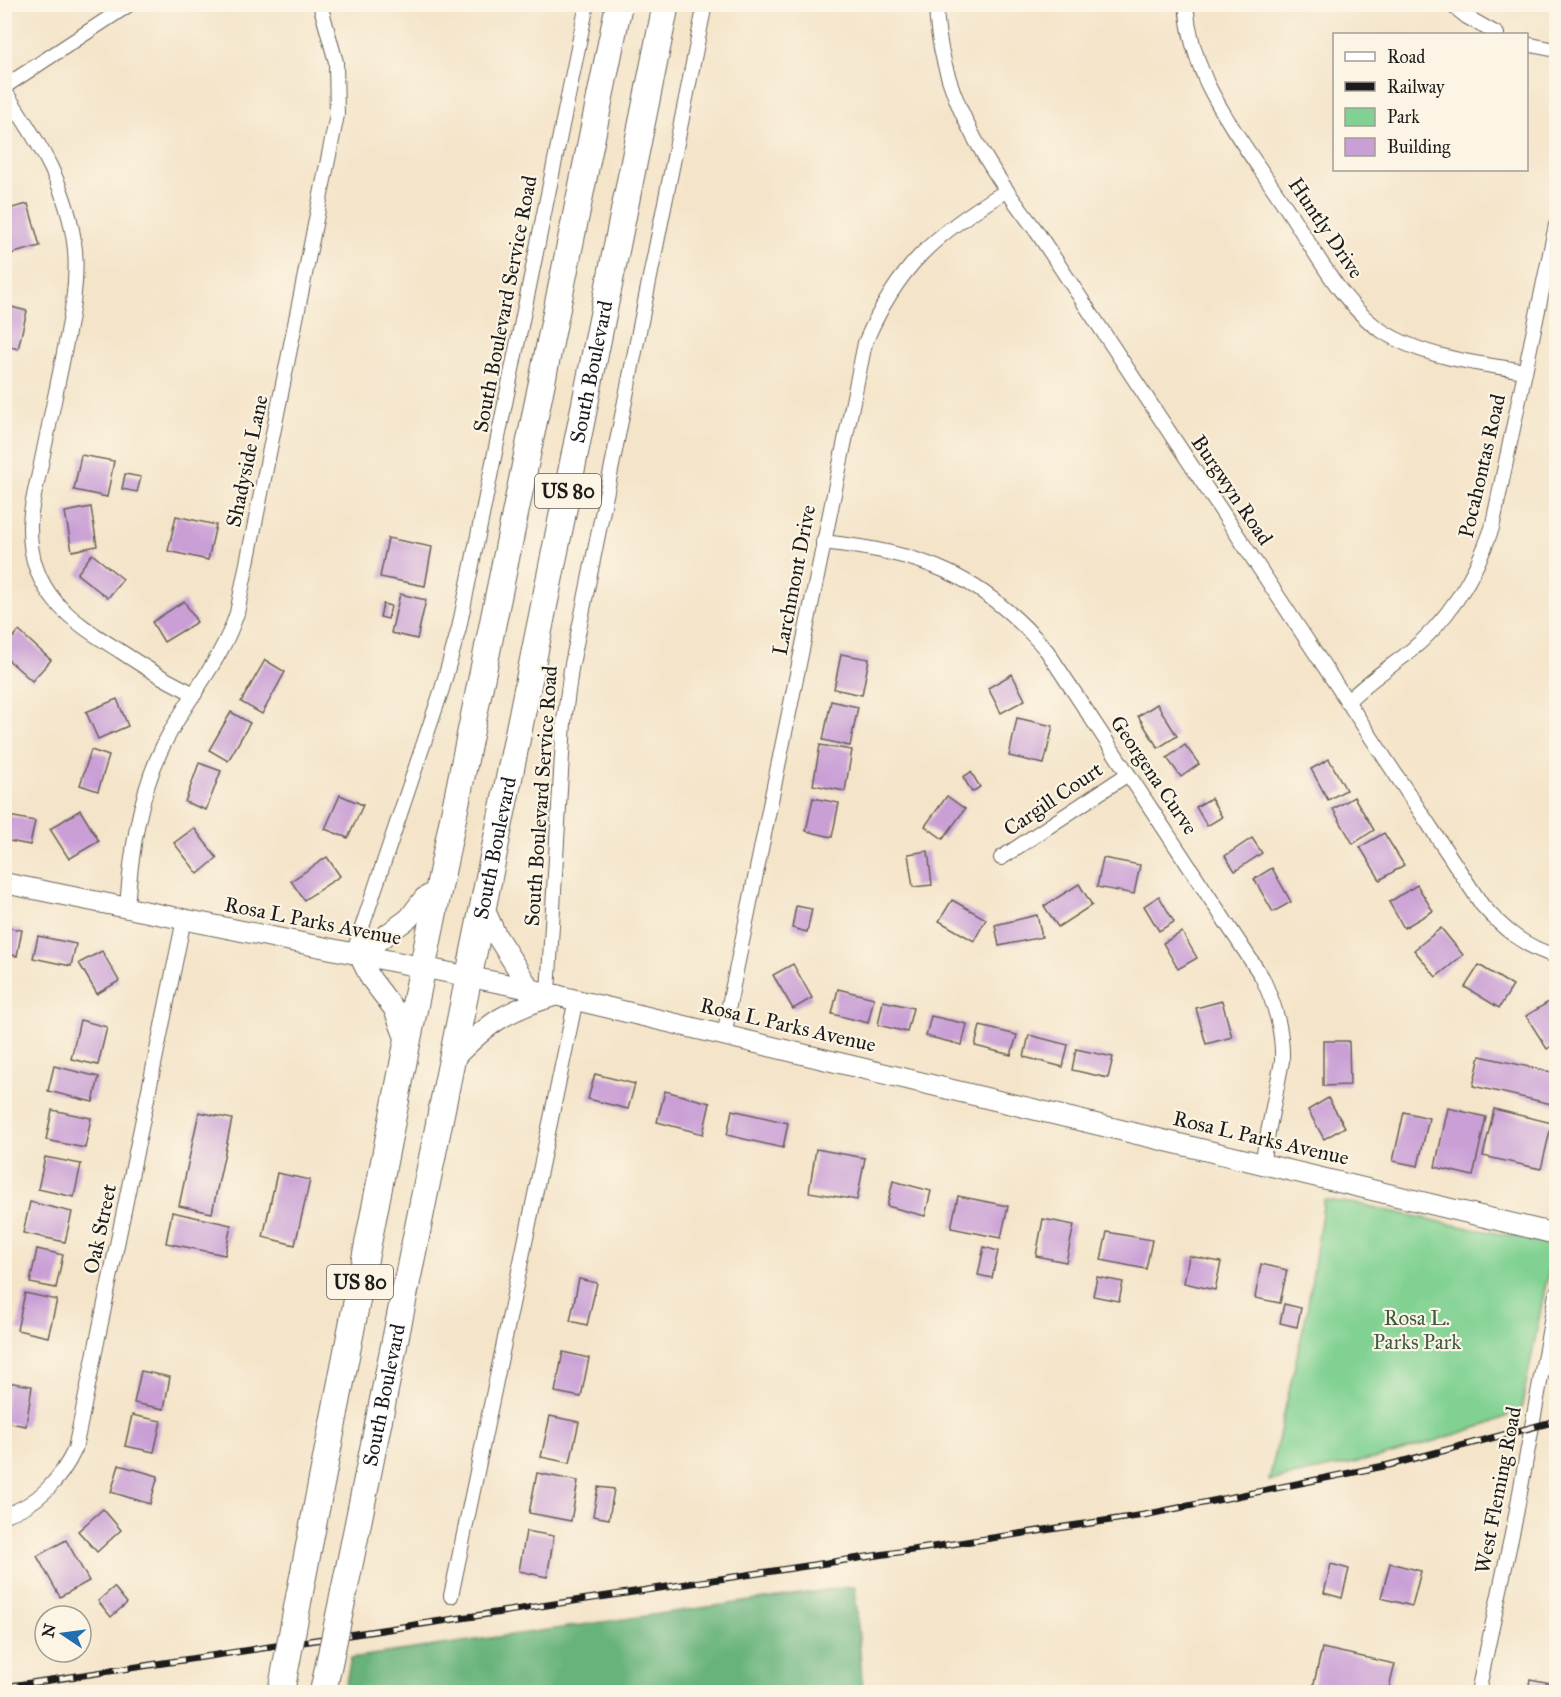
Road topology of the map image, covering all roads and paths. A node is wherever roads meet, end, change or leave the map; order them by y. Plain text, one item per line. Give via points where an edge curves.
1 (130, 4) edge
2 (320, 4) edge
3 (587, 4) edge
4 (619, 4) edge
5 (666, 4) edge
6 (705, 4) edge
7 (936, 4) edge
8 (1186, 4) edge
9 (1452, 4) edge
10 (1495, 33) edge
11 (1528, 44) edge
12 (1557, 50) edge
13 (4, 89) edge
14 (1006, 191) junction
15 (1557, 225) edge
16 (1525, 371) junction
17 (823, 542) junction
18 (195, 694) junction
19 (1347, 702) junction
20 (1128, 774) junction
21 (1001, 858) dead end
22 (4, 883) edge
23 (441, 888) junction
24 (127, 907) junction
25 (484, 908) junction
26 (184, 919) junction
27 (356, 955) junction
28 (1557, 956) edge
29 (423, 968) junction
30 (470, 976) junction
31 (553, 994) junction
32 (725, 1034) junction
33 (407, 1043) junction
34 (454, 1058) junction
35 (1262, 1163) junction
36 (1557, 1234) edge
37 (1557, 1294) edge
38 (4, 1515) edge
39 (451, 1596) dead end
40 (281, 1692) edge
41 (324, 1692) edge
42 (1478, 1692) edge

1 - 13 street
2 - 18 street, Shadyside Lane via 332,43 338,89 326,182 237,614 216,662
3 - 27 street, South Boulevard Service Road via 459,628
4 - 23 highway, South Boulevard / US 80
5 - 25 highway, South Boulevard / US 80
6 - 31 street, South Boulevard Service Road via 571,669 564,722
7 - 14 street, Burgwyn Road via 940,49 951,92
8 - 16 street, Huntly Drive via 1192,38 1208,85 1333,278 1368,321 1414,348
9 - 10 street
11 - 12 street
13 - 18 street via 56,175 69,213 75,252 71,317 31,515 35,565 54,602 68,617 168,682
14 - 17 street, Larchmont Drive via 932,243 901,276 879,310 860,359
14 - 19 street, Burgwyn Road via 1035,229
15 - 16 street, Pocahontas Road
16 - 19 street, Pocahontas Road via 1491,528 1474,573 1433,631 1370,678
17 - 20 street, Georgena Curve via 853,545 930,564 995,598 1024,623 1047,651
17 - 32 street, Larchmont Drive
18 - 24 street, Shadyside Lane via 162,746 149,781 129,873
19 - 28 street, Burgwyn Road via 1482,905 1518,939
20 - 21 street, Cargill Court
20 - 35 street, Georgena Curve via 1262,977 1274,1003 1283,1046 1282,1061
22 - 24 street, Rosa L Parks Avenue
23 - 27 street via 424,898 409,918
23 - 29 highway, South Boulevard / US 80
24 - 26 street, Rosa L Parks Avenue
25 - 30 highway, South Boulevard / US 80
25 - 31 street via 496,935
26 - 27 street, Rosa L Parks Avenue
26 - 38 street, Oak Street via 77,1441 69,1462 50,1488 27,1506
27 - 29 street, Rosa L Parks Avenue
27 - 33 street via 394,1009
29 - 30 street, Rosa L Parks Avenue
29 - 33 highway, South Boulevard / US 80
30 - 31 street, Rosa L Parks Avenue
30 - 34 highway, South Boulevard / US 80
31 - 32 street, Rosa L Parks Avenue
31 - 34 street via 503,1015
31 - 39 street
32 - 35 street, Rosa L Parks Avenue
33 - 40 highway, South Boulevard / US 80, bridge
34 - 41 highway, South Boulevard / US 80, bridge
35 - 36 street, Rosa L Parks Avenue
37 - 42 street, West Fleming Road

